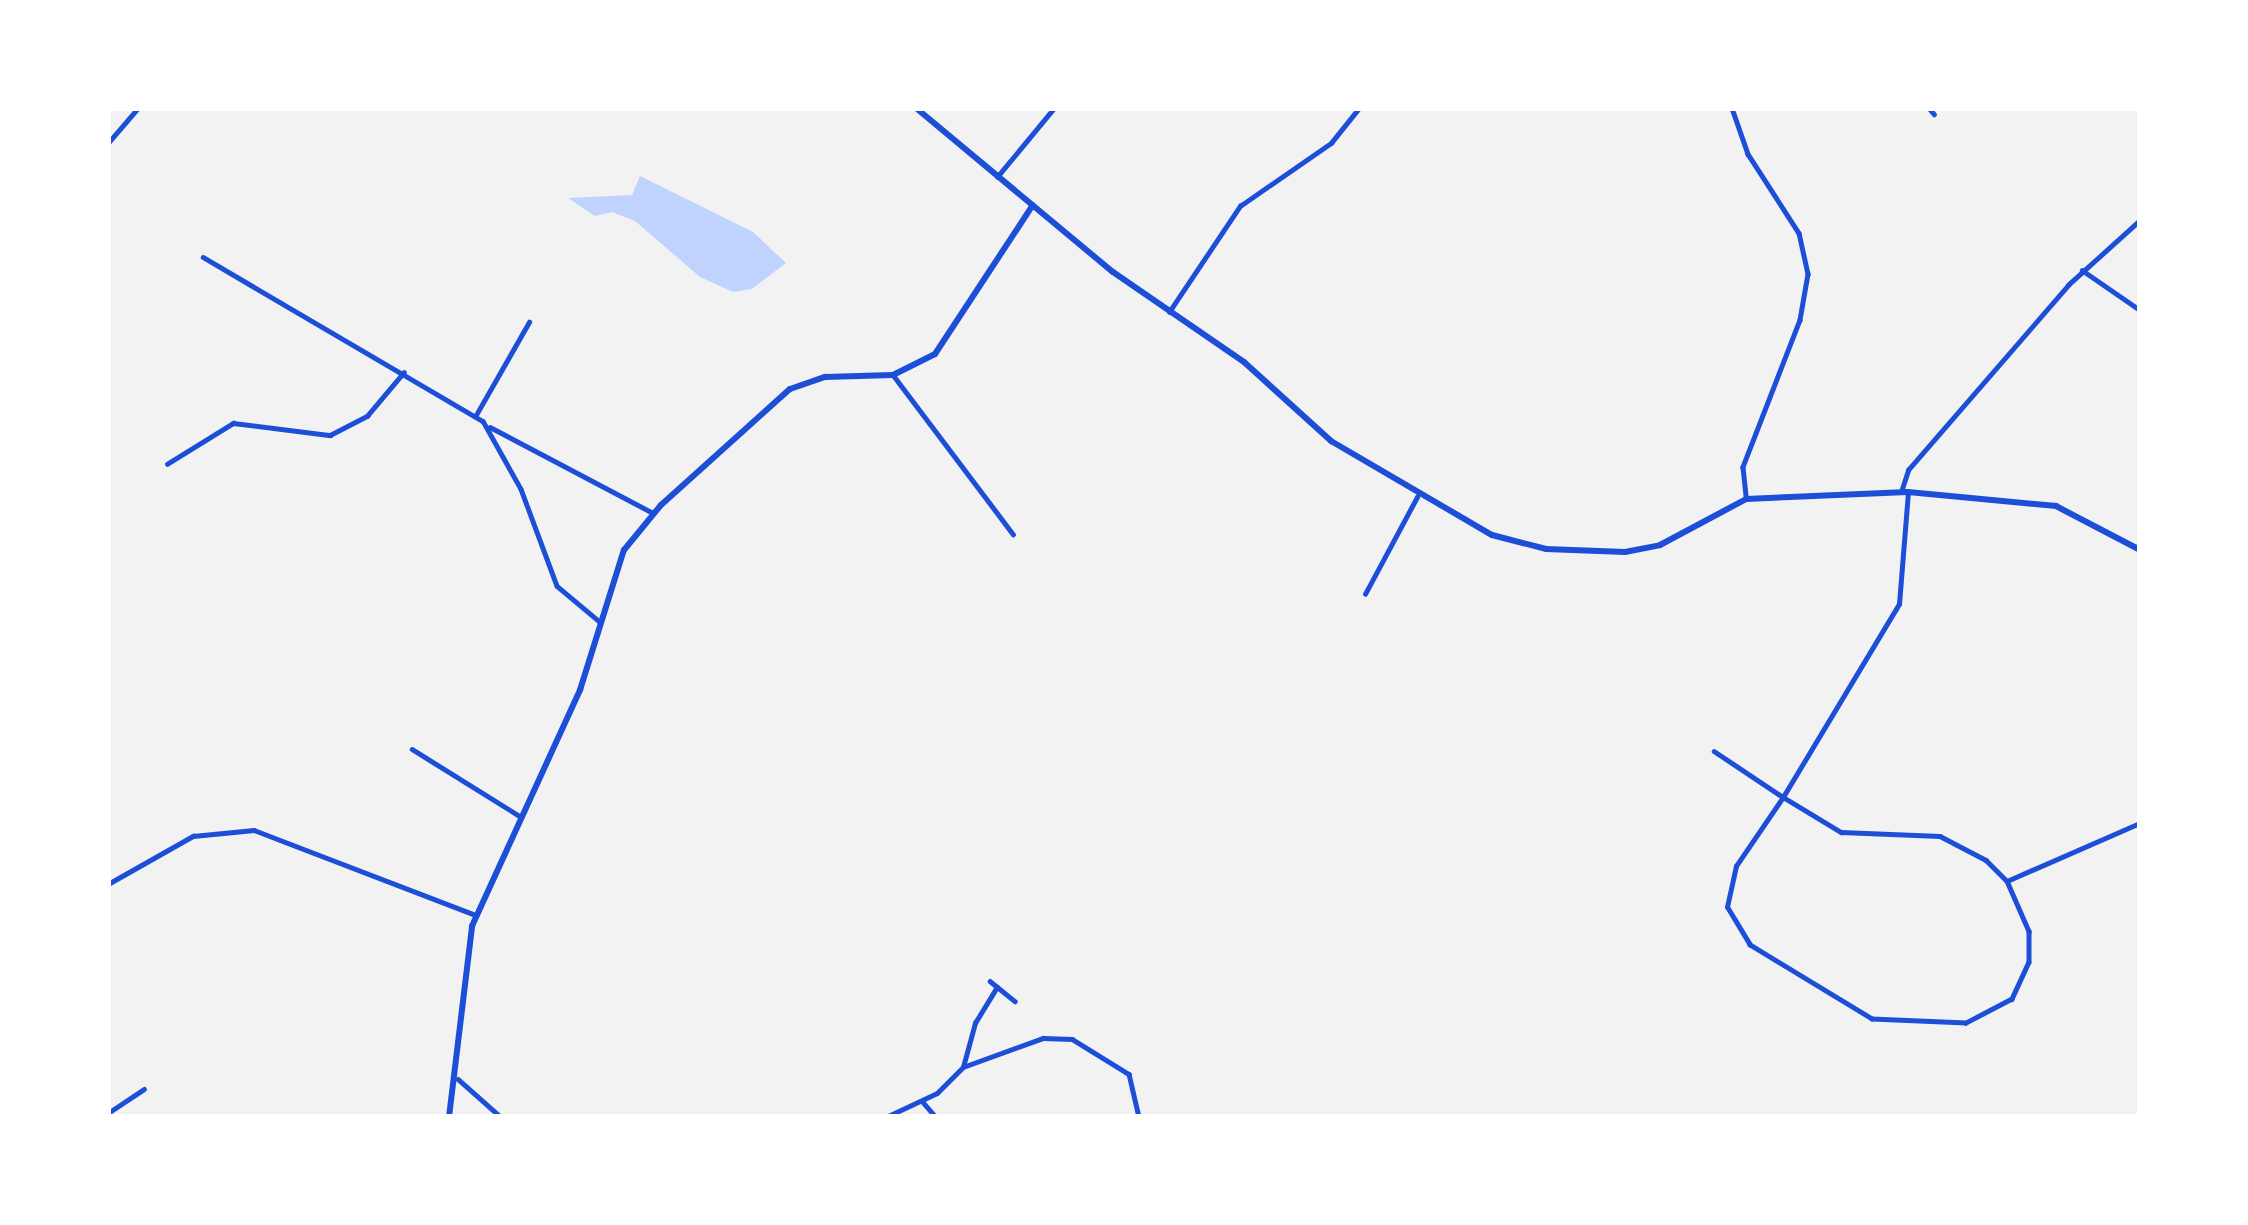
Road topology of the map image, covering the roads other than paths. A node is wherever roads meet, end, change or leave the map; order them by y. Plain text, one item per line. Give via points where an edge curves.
1 (138, 108) edge
2 (916, 108) edge
3 (1054, 108) edge
4 (1359, 108) edge
5 (1732, 108) edge
6 (108, 143) edge
7 (998, 177) junction
8 (1033, 205) junction
9 (2140, 220) edge
10 (203, 257) dead end
11 (2082, 270) junction
12 (2140, 310) edge
13 (1169, 312) junction
14 (529, 322) dead end
15 (404, 372) junction
16 (893, 375) junction
17 (476, 415) junction
18 (488, 427) junction
19 (167, 464) dead end
20 (1905, 492) junction
21 (1417, 496) junction
22 (1746, 499) junction
23 (653, 513) junction
24 (1013, 534) dead end
25 (2140, 550) edge
26 (1365, 594) dead end
27 (600, 622) junction
28 (412, 749) dead end
29 (1714, 751) dead end
30 (1783, 796) junction
31 (518, 815) junction
32 (2140, 824) edge
33 (2007, 881) junction
34 (108, 884) edge
35 (476, 915) junction
36 (990, 981) dead end
37 (998, 987) junction
38 (1015, 1001) dead end
39 (963, 1067) junction
40 (458, 1079) junction
41 (145, 1089) dead end
42 (922, 1101) junction
43 (108, 1113) edge
44 (449, 1117) edge
45 (501, 1117) edge
46 (886, 1117) edge
47 (936, 1117) edge
48 (1139, 1117) edge

1 - 6 street
2 - 7 street
3 - 7 street
4 - 13 street via 1331,142 1240,206
5 - 22 street via 1748,154 1799,233 1808,274 1800,320 1743,467
7 - 8 street
8 - 13 street
8 - 16 street via 935,354
9 - 11 street
10 - 15 street
11 - 12 street
11 - 20 street via 1911,465
13 - 21 street via 1244,362 1331,441
14 - 17 street
15 - 17 street
15 - 19 street via 367,416 330,435 233,423
16 - 23 street via 825,377 790,389
16 - 24 street
17 - 18 street
18 - 23 street
18 - 27 street via 557,586
20 - 22 street
20 - 25 street via 2056,506
20 - 30 street via 1899,604
21 - 22 street via 1510,541 1603,553 1660,545
21 - 26 street
23 - 27 street via 617,562
27 - 31 street via 580,690
28 - 31 street
29 - 30 street
30 - 33 street via 1852,835 1918,833 1956,842
30 - 33 street via 1730,877 1730,918 1745,941 1855,1013 1953,1023 2002,1008 2020,987 2030,945
31 - 35 street
32 - 33 street
34 - 35 street via 193,836 254,830
35 - 40 street via 464,959
36 - 37 street
37 - 38 street
37 - 39 street via 975,1023
39 - 42 street
39 - 48 street via 1043,1038 1072,1039 1129,1074
40 - 44 street
40 - 45 street
41 - 43 street
42 - 46 street
42 - 47 street

